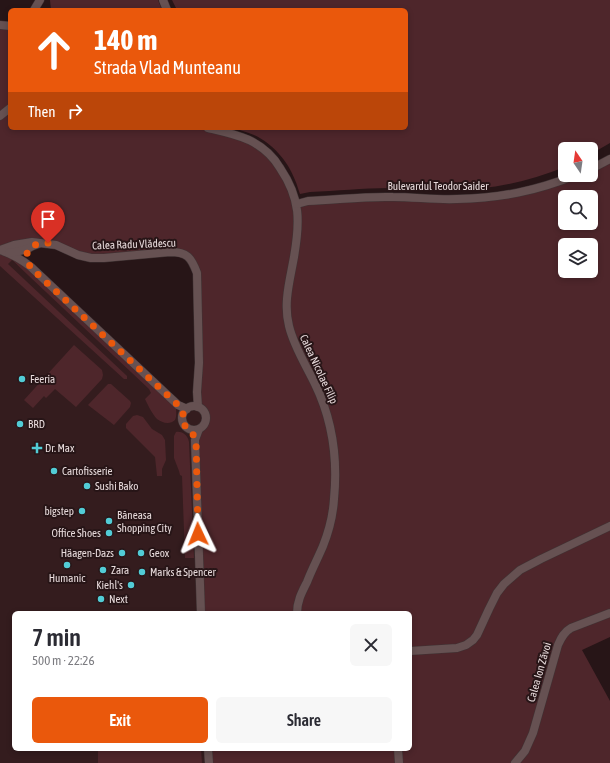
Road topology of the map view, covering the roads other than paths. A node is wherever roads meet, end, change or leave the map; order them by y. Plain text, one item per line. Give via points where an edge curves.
1 (8, 110) edge
2 (0, 116) edge
3 (215, 130) edge
4 (610, 159) edge
5 (598, 165) edge
6 (558, 182) edge
7 (297, 204) junction
8 (27, 245) junction
9 (0, 250) edge
10 (18, 255) junction
11 (30, 267) junction
12 (189, 409) junction
13 (190, 429) junction
14 (200, 429) junction
15 (196, 440) junction
16 (610, 526) edge
17 (201, 611) edge
18 (297, 611) edge
19 (610, 613) edge
20 (412, 651) edge
21 (208, 751) edge
22 (398, 751) edge
23 (209, 763) edge
24 (399, 763) edge
25 (515, 763) edge

1 - 2 street
3 - 7 street, Calea Nicolae Filip via 249,140 266,152 290,182
4 - 5 street
6 - 7 street, Bulevardul Teodor Saider via 518,194 497,197 391,197
7 - 18 street, Calea Nicolae Filip via 297,236 288,285 286,314 291,335 328,415 334,444 336,480 327,533 299,598
8 - 9 street, Calea Radu Vlădescu
8 - 10 street
8 - 11 street
8 - 12 street, Calea Radu Vlădescu via 32,242 56,245 91,258 179,252 190,259 197,273 199,363 197,392
9 - 10 street, Calea Radu Vlădescu
10 - 11 street, Calea Radu Vlădescu
11 - 12 street, Calea Radu Vlădescu via 178,405
12 - 13 street via 182,419 184,425
12 - 14 street via 204,411 205,424
13 - 14 street
13 - 15 street
14 - 15 street
15 - 17 street
16 - 20 street via 520,570 498,592 477,635 466,645 457,648
19 - 25 street, Calea Ion Zăvoi via 571,628 560,639 533,733 525,751
21 - 23 street
22 - 24 street

